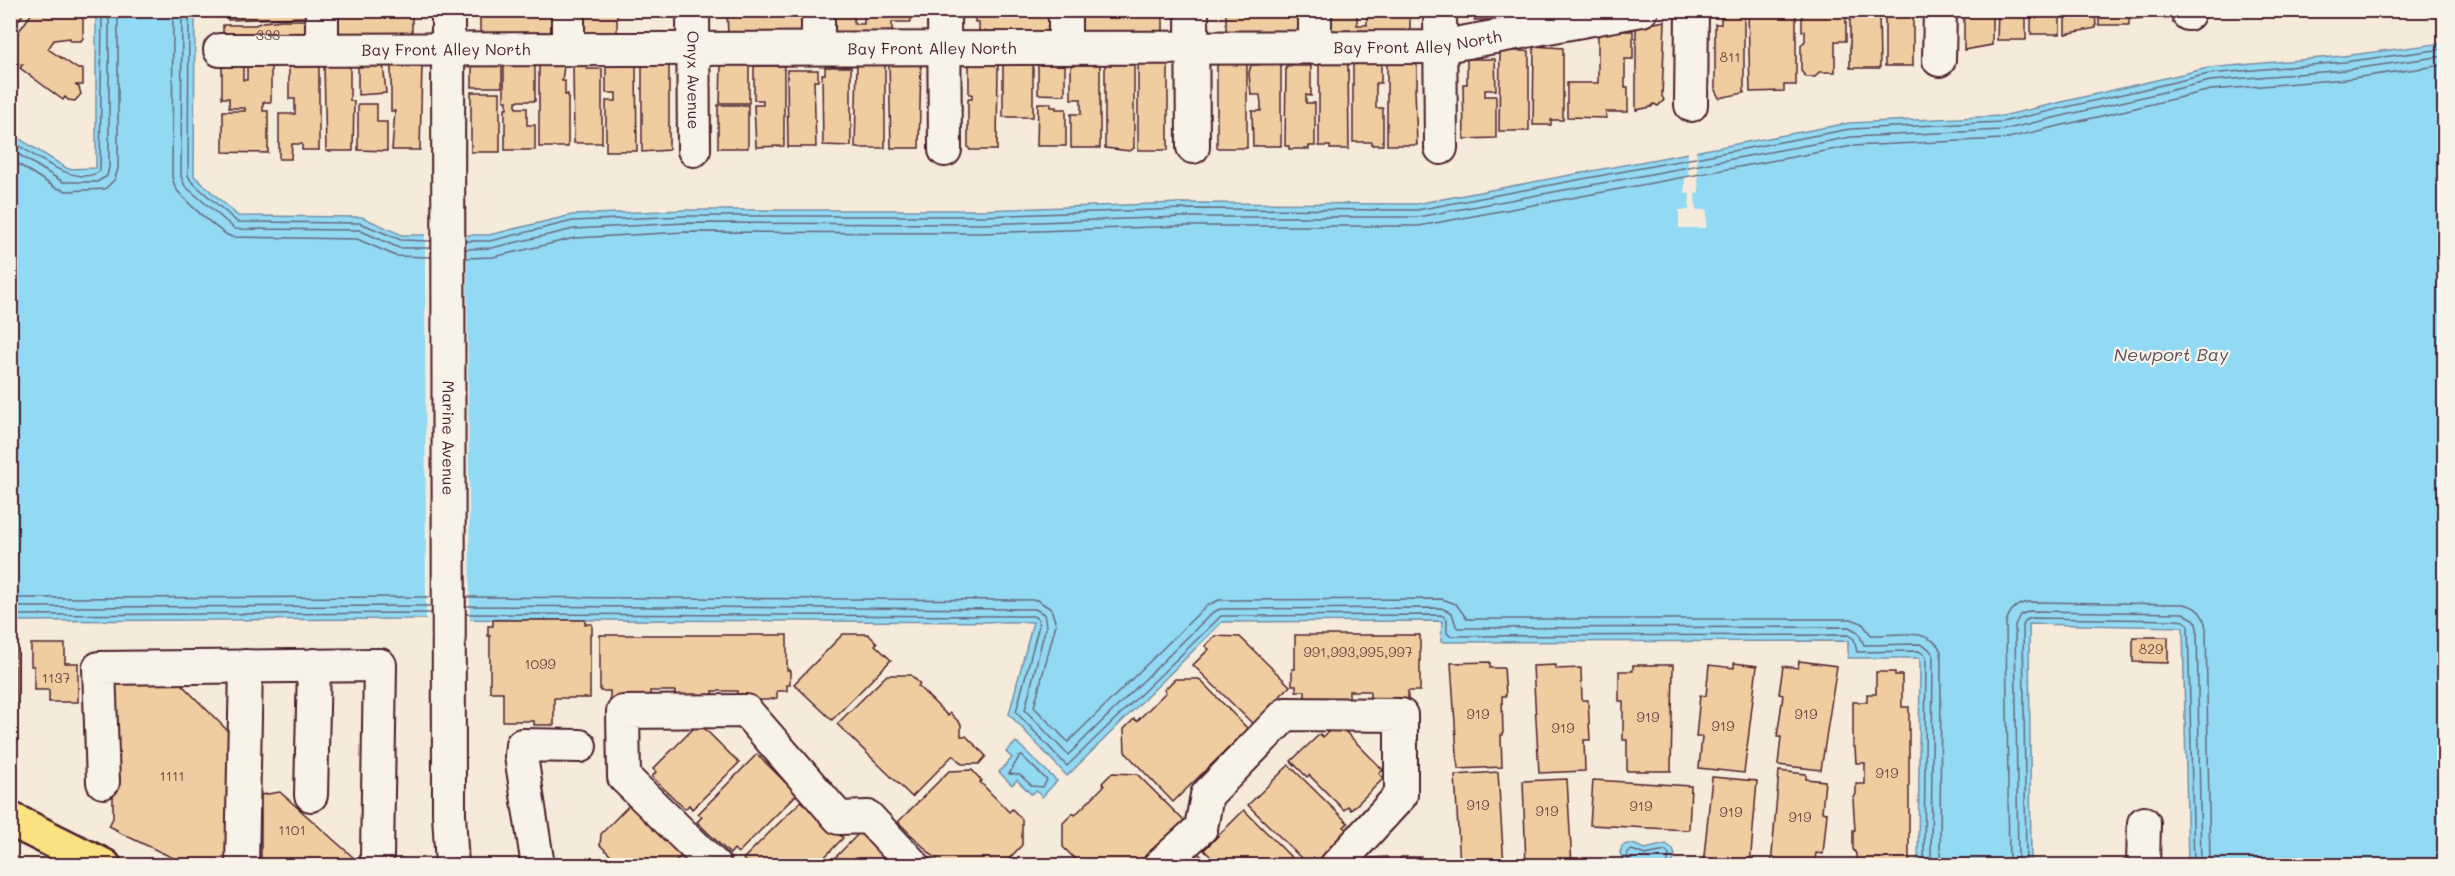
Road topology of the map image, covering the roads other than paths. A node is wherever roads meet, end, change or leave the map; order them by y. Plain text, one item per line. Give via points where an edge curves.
1 (322, 10) edge
2 (448, 10) edge
3 (568, 10) edge
4 (693, 10) edge
5 (818, 10) edge
6 (944, 10) edge
7 (1065, 10) edge
8 (1192, 10) edge
9 (1315, 10) edge
10 (1440, 10) edge
11 (1642, 10) edge
12 (1692, 10) edge
13 (1940, 10) edge
14 (1562, 18) edge
15 (1065, 47) junction
16 (1192, 47) junction
17 (1439, 47) junction
18 (818, 48) junction
19 (944, 48) junction
20 (1316, 48) junction
21 (322, 49) junction
22 (568, 49) junction
23 (693, 49) junction
24 (220, 50) dead end
25 (448, 50) junction
26 (1939, 60) dead end
27 (1691, 105) dead end
28 (1193, 147) dead end
29 (1441, 148) dead end
30 (694, 150) dead end
31 (945, 150) dead end
32 (314, 665) junction
33 (246, 666) junction
34 (580, 746) dead end
35 (103, 782) dead end
36 (311, 795) dead end
37 (10, 819) edge
38 (2144, 824) dead end
39 (377, 857) dead end
40 (700, 860) edge
41 (104, 866) edge
42 (242, 866) edge
43 (452, 866) edge
44 (538, 866) edge
45 (914, 866) edge
46 (1159, 866) edge
47 (1336, 866) edge
48 (2143, 866) edge

1 - 21 street
2 - 25 street, Marine Avenue
3 - 22 street
4 - 23 street, Onyx Avenue
5 - 18 street
6 - 19 street
7 - 15 street
8 - 16 street
9 - 20 street
10 - 17 street
11 - 14 street, Bay Front Alley North
12 - 27 street
13 - 26 street
14 - 17 street, Bay Front Alley North
15 - 16 street, Bay Front Alley North
15 - 19 street, Bay Front Alley North
16 - 20 street, Bay Front Alley North
16 - 28 street
17 - 20 street, Bay Front Alley North
17 - 29 street
18 - 19 street, Bay Front Alley North
18 - 23 street, Bay Front Alley North
19 - 31 street
21 - 24 street, Bay Front Alley North
21 - 25 street, Bay Front Alley North
22 - 23 street, Bay Front Alley North
22 - 25 street, Bay Front Alley North
23 - 30 street, Onyx Avenue
25 - 43 street, Marine Avenue
32 - 33 street
32 - 36 street
32 - 39 street via 380,665
33 - 35 street via 99,668
33 - 42 street
34 - 44 street via 522,745
37 - 41 main road
38 - 48 street
40 - 45 street via 624,777 623,712 746,711 839,818 868,817
46 - 47 street via 1201,828 1207,795 1286,714 1401,715 1401,795

